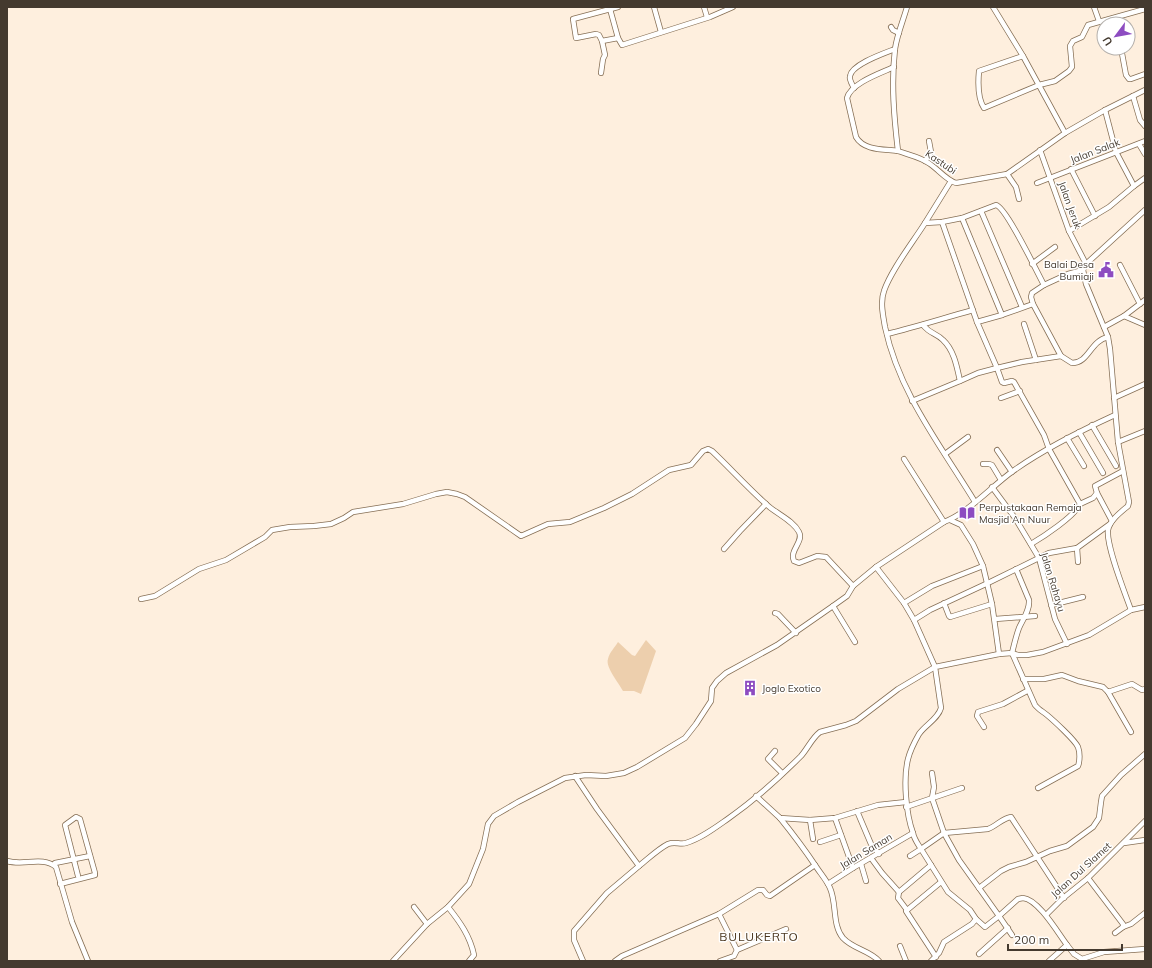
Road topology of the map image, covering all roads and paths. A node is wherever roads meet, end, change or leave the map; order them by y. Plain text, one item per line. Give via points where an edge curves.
1 (618, 7) edge
2 (654, 7) edge
3 (704, 7) edge
4 (732, 7) edge
5 (907, 7) edge
6 (993, 7) edge
7 (610, 9) junction
8 (1145, 9) edge
9 (1122, 16) edge
10 (707, 17) junction
11 (1096, 22) edge
12 (891, 27) dead end
13 (662, 32) junction
14 (899, 33) junction
15 (618, 38) junction
16 (602, 41) junction
17 (895, 49) junction
18 (1023, 56) junction
19 (1122, 56) edge
20 (894, 67) junction
21 (602, 73) dead end
22 (1145, 74) edge
23 (1039, 85) junction
24 (854, 88) junction
25 (1145, 90) edge
26 (1133, 96) junction
27 (1105, 110) junction
28 (1145, 126) edge
29 (1065, 133) junction
30 (929, 141) dead end
31 (1145, 141) edge
32 (1139, 144) junction
33 (1040, 150) junction
34 (898, 151) junction
35 (1116, 152) junction
36 (1145, 154) edge
37 (925, 161) junction
38 (1071, 169) junction
39 (1007, 174) junction
40 (1051, 177) junction
41 (1145, 178) edge
42 (951, 181) junction
43 (1037, 183) dead end
44 (1134, 186) junction
45 (1019, 199) dead end
46 (1145, 210) edge
47 (981, 211) junction
48 (1095, 216) junction
49 (962, 218) junction
50 (942, 222) junction
51 (925, 223) junction
52 (1070, 231) junction
53 (1055, 247) dead end
54 (1032, 264) junction
55 (1086, 264) junction
56 (1120, 265) dead end
57 (1083, 270) junction
58 (1044, 285) junction
59 (1145, 300) edge
60 (1033, 304) junction
61 (1140, 304) junction
62 (1022, 307) junction
63 (973, 310) junction
64 (1002, 315) junction
65 (1124, 316) junction
66 (977, 322) junction
67 (1024, 324) dead end
68 (923, 325) junction
69 (1145, 325) edge
70 (1104, 326) junction
71 (887, 334) junction
72 (1108, 337) junction
73 (1061, 356) junction
74 (1036, 360) junction
75 (997, 368) junction
76 (960, 380) junction
77 (1145, 384) edge
78 (1020, 391) junction
79 (1001, 398) dead end
80 (1114, 398) junction
81 (912, 401) junction
82 (1115, 414) junction
83 (1092, 426) junction
84 (1145, 431) edge
85 (1079, 432) junction
86 (968, 437) dead end
87 (1067, 438) junction
88 (1118, 442) junction
89 (1049, 449) junction
90 (997, 450) dead end
91 (945, 454) junction
92 (904, 459) dead end
93 (983, 464) dead end
94 (1084, 466) dead end
95 (1116, 466) dead end
96 (1123, 471) junction
97 (1012, 472) junction
98 (1103, 473) dead end
99 (1001, 480) junction
100 (992, 486) junction
101 (1097, 493) junction
102 (976, 502) junction
103 (766, 504) junction
104 (1080, 504) junction
105 (950, 520) junction
106 (944, 522) junction
107 (1111, 523) junction
108 (1031, 544) junction
109 (1077, 548) junction
110 (724, 549) dead end
111 (1038, 558) junction
112 (1078, 562) dead end
113 (983, 566) junction
114 (876, 567) junction
115 (1016, 569) junction
116 (988, 583) junction
117 (853, 586) junction
118 (1083, 597) dead end
119 (142, 599) dead end
120 (904, 603) junction
121 (944, 603) junction
122 (992, 604) junction
123 (1051, 605) junction
124 (833, 606) junction
125 (1145, 607) edge
126 (1131, 610) junction
127 (775, 613) dead end
128 (1035, 616) dead end
129 (1025, 618) junction
130 (995, 619) junction
131 (914, 620) junction
132 (796, 632) junction
133 (855, 642) dead end
134 (1067, 644) junction
135 (1012, 653) junction
136 (999, 654) junction
137 (935, 667) junction
138 (1023, 679) junction
139 (1145, 689) edge
140 (1027, 691) junction
141 (1108, 692) junction
142 (984, 727) dead end
143 (1131, 732) dead end
144 (775, 751) dead end
145 (1145, 754) edge
146 (782, 773) junction
147 (932, 773) dead end
148 (575, 776) junction
149 (962, 788) dead end
150 (1038, 788) dead end
151 (756, 796) junction
152 (932, 798) junction
153 (906, 805) junction
154 (857, 810) junction
155 (780, 818) junction
156 (835, 818) junction
157 (810, 820) junction
158 (1145, 821) edge
159 (913, 833) junction
160 (944, 833) junction
161 (841, 835) junction
162 (813, 839) dead end
163 (1145, 840) edge
164 (820, 842) dead end
165 (1124, 843) junction
166 (921, 849) junction
167 (879, 854) junction
168 (90, 856) junction
169 (910, 856) dead end
170 (1037, 856) junction
171 (871, 858) junction
172 (73, 860) junction
173 (7, 861) edge
174 (55, 863) dead end
175 (861, 864) junction
176 (815, 865) junction
177 (931, 865) junction
178 (639, 866) junction
179 (853, 868) junction
180 (78, 876) dead end
181 (1088, 878) junction
182 (866, 880) dead end
183 (941, 882) junction
184 (60, 884) junction
185 (828, 884) junction
186 (979, 888) junction
187 (899, 892) junction
188 (1064, 898) junction
189 (414, 907) dead end
190 (448, 907) junction
191 (907, 910) junction
192 (1145, 913) edge
193 (719, 914) junction
194 (1046, 915) junction
195 (999, 916) junction
196 (976, 919) junction
197 (427, 924) junction
198 (1123, 927) junction
199 (1008, 928) junction
200 (786, 929) dead end
201 (1115, 933) dead end
202 (1012, 935) dead end
203 (1067, 945) junction
204 (900, 946) dead end
205 (1145, 949) edge
206 (737, 950) junction
207 (979, 954) dead end
208 (936, 956) junction
209 (731, 959) edge
210 (88, 961) edge
211 (393, 961) edge
212 (471, 961) edge
213 (583, 961) edge
214 (616, 961) edge
215 (720, 961) edge
216 (879, 961) edge
217 (906, 961) edge
218 (931, 961) edge
219 (1049, 961) edge

1 - 7 street
2 - 13 street
3 - 10 street
4 - 10 street
5 - 14 street
6 - 18 street
7 - 15 street
7 - 16 street via 573,19 576,38 597,34
8 - 9 street
10 - 13 street
11 - 23 street via 1088,25 1082,37 1072,43 1071,69 1055,81
12 - 14 street
13 - 15 street via 623,45
14 - 17 street
15 - 16 street
16 - 21 street via 605,55
17 - 20 street
17 - 24 street via 872,58 853,70 850,79
18 - 23 street
18 - 23 street via 979,71 980,95 984,108
19 - 22 street via 1127,78 1131,80
20 - 24 street
20 - 34 street via 893,109
23 - 29 street
24 - 34 street, Kastubi via 847,98 856,137 868,146
25 - 26 street, Kastubi
26 - 27 street, Kastubi
26 - 28 street via 1140,120
27 - 29 street, Kastubi
27 - 35 street
29 - 33 street, Kastubi
30 - 37 street via 931,152
31 - 32 street, Jalan Salak
32 - 35 street, Jalan Salak
32 - 36 street
33 - 39 street, Kastubi
33 - 40 street, Jalan Jeruk
34 - 37 street, Kastubi
35 - 38 street, Jalan Salak
35 - 44 street
37 - 42 street, Kastubi
38 - 40 street, Jalan Salak
38 - 48 street
39 - 42 street, Kastubi via 956,183
39 - 45 street via 1016,187
40 - 43 street, Jalan Salak
40 - 52 street, Jalan Jeruk
41 - 44 street
42 - 51 street
44 - 48 street
46 - 55 street
47 - 49 street
47 - 54 street via 1000,206
47 - 62 street
48 - 52 street
49 - 50 street
49 - 64 street
50 - 51 street
50 - 63 street
51 - 71 street via 884,290 882,308
52 - 55 street, Jalan Jeruk
53 - 54 street
54 - 58 street
55 - 57 street
56 - 61 street
57 - 58 street
57 - 70 street
58 - 60 street via 1032,293
59 - 61 street
60 - 62 street
60 - 73 street
61 - 65 street
62 - 64 street
63 - 66 street
63 - 68 street
64 - 66 street
65 - 69 street
65 - 70 street
66 - 75 street
67 - 74 street
68 - 71 street
68 - 76 street via 929,332 943,339 948,346
70 - 72 street
71 - 81 street
72 - 73 street via 1099,340 1080,362 1072,363
72 - 80 street
73 - 74 street
74 - 75 street
75 - 76 street
75 - 78 street via 1002,382 1013,381
76 - 81 street
77 - 80 street
78 - 79 street
78 - 89 street
80 - 82 street
81 - 91 street
82 - 83 street
82 - 88 street
83 - 85 street
83 - 95 street
84 - 88 street
85 - 87 street
85 - 98 street
86 - 91 street
87 - 89 street
87 - 94 street
88 - 96 street
89 - 97 street
89 - 104 street
90 - 97 street
91 - 102 street
92 - 106 street
93 - 99 street via 992,465
96 - 101 street via 1096,485
96 - 107 street via 1128,506
97 - 99 street
99 - 100 street
100 - 102 street
100 - 108 street, Jalan Rahayu
101 - 104 street
101 - 107 street
102 - 105 street
103 - 110 street
103 - 117 street via 798,530 800,535 792,556 794,561 799,563 817,556 826,557
103 - 119 street via 707,449 692,465 669,470 632,494 604,508 570,522 548,524 521,536 465,497 447,492 404,504 352,512 331,524 272,530 265,537 226,560 199,569 156,596
104 - 108 street via 1050,532
105 - 106 street
105 - 113 street via 961,525
106 - 114 street
107 - 109 street
107 - 126 street via 1108,530 1111,549
108 - 111 street, Jalan Rahayu
109 - 111 street via 1049,553
109 - 112 street
111 - 115 street
111 - 123 street, Jalan Rahayu
113 - 116 street
113 - 120 street via 932,586
114 - 117 street
114 - 120 street
115 - 116 street
115 - 129 street via 1029,602
116 - 121 street
116 - 122 street
117 - 124 street via 847,596
118 - 123 street
120 - 131 street
121 - 122 street via 950,617
121 - 131 street
122 - 130 street
123 - 134 street, Jalan Rahayu
124 - 132 street
124 - 133 street
125 - 126 street
126 - 134 street via 1089,635
127 - 132 street
128 - 129 street
129 - 130 street
129 - 135 street
130 - 136 street
131 - 137 street
132 - 148 street via 726,673 717,681 712,688 711,701 685,738 624,773
134 - 135 street via 1027,655
135 - 136 street
135 - 138 street
136 - 137 street
137 - 146 street via 898,689 856,721 817,734 807,749
137 - 153 street via 941,708 922,731 910,754 907,766
138 - 140 street
138 - 141 street via 1044,680 1062,675 1103,687
139 - 141 street via 1142,690 1132,684
140 - 142 street via 1003,704 977,713
140 - 150 street via 1038,709 1078,746 1079,752 1078,766
141 - 143 street
144 - 146 street via 768,759
145 - 170 street via 1102,796 1099,818 1093,827 1067,846
146 - 151 street
147 - 152 street
148 - 178 street
148 - 190 street via 565,778 532,794 491,819 483,849 469,884
149 - 152 street
151 - 155 street
151 - 178 street via 701,836 686,843 670,843
152 - 153 street
152 - 160 street
153 - 154 street via 878,805
153 - 159 street
154 - 156 street
154 - 167 street via 871,844
155 - 157 street
155 - 176 street
156 - 157 street
156 - 161 street
157 - 162 street
158 - 165 street, Jalan Dul Slamet
159 - 166 street
159 - 167 street, Jalan Saman
160 - 166 street
160 - 170 street via 988,829 1011,817
160 - 186 street
161 - 164 street
161 - 179 street
163 - 165 street
165 - 181 street, Jalan Dul Slamet
166 - 169 street
166 - 177 street
167 - 171 street, Jalan Saman
168 - 172 street
168 - 172 street via 80,819 76,817 65,825
168 - 184 street via 95,874
170 - 186 street via 1001,871
170 - 188 street
171 - 175 street, Jalan Saman
171 - 187 street
172 - 174 street
172 - 180 street
173 - 184 street via 48,862 56,867
175 - 179 street, Jalan Saman
175 - 182 street
176 - 185 street
176 - 193 street via 770,896 763,890 758,890
177 - 183 street
177 - 187 street
178 - 213 street via 607,893 574,931 574,940
179 - 185 street, Jalan Saman
181 - 188 street, Jalan Dul Slamet
181 - 198 street
183 - 191 street
183 - 196 street
184 - 210 street via 76,935
185 - 216 street via 839,932 849,944 873,955
186 - 195 street
187 - 191 street via 898,898
188 - 194 street, Jalan Dul Slamet
189 - 197 street
190 - 197 street
190 - 212 street via 470,940 474,956
191 - 208 street via 907,914
192 - 198 street
193 - 206 street
193 - 214 street via 622,956
194 - 195 street via 1030,900 1023,898
194 - 203 street
195 - 196 street via 985,927
195 - 199 street
196 - 208 street via 944,942
197 - 211 street
198 - 201 street
199 - 202 street
199 - 207 street
200 - 206 street
203 - 205 street via 1082,959 1104,952
203 - 219 street
204 - 217 street
206 - 209 street
208 - 218 street
209 - 215 street

